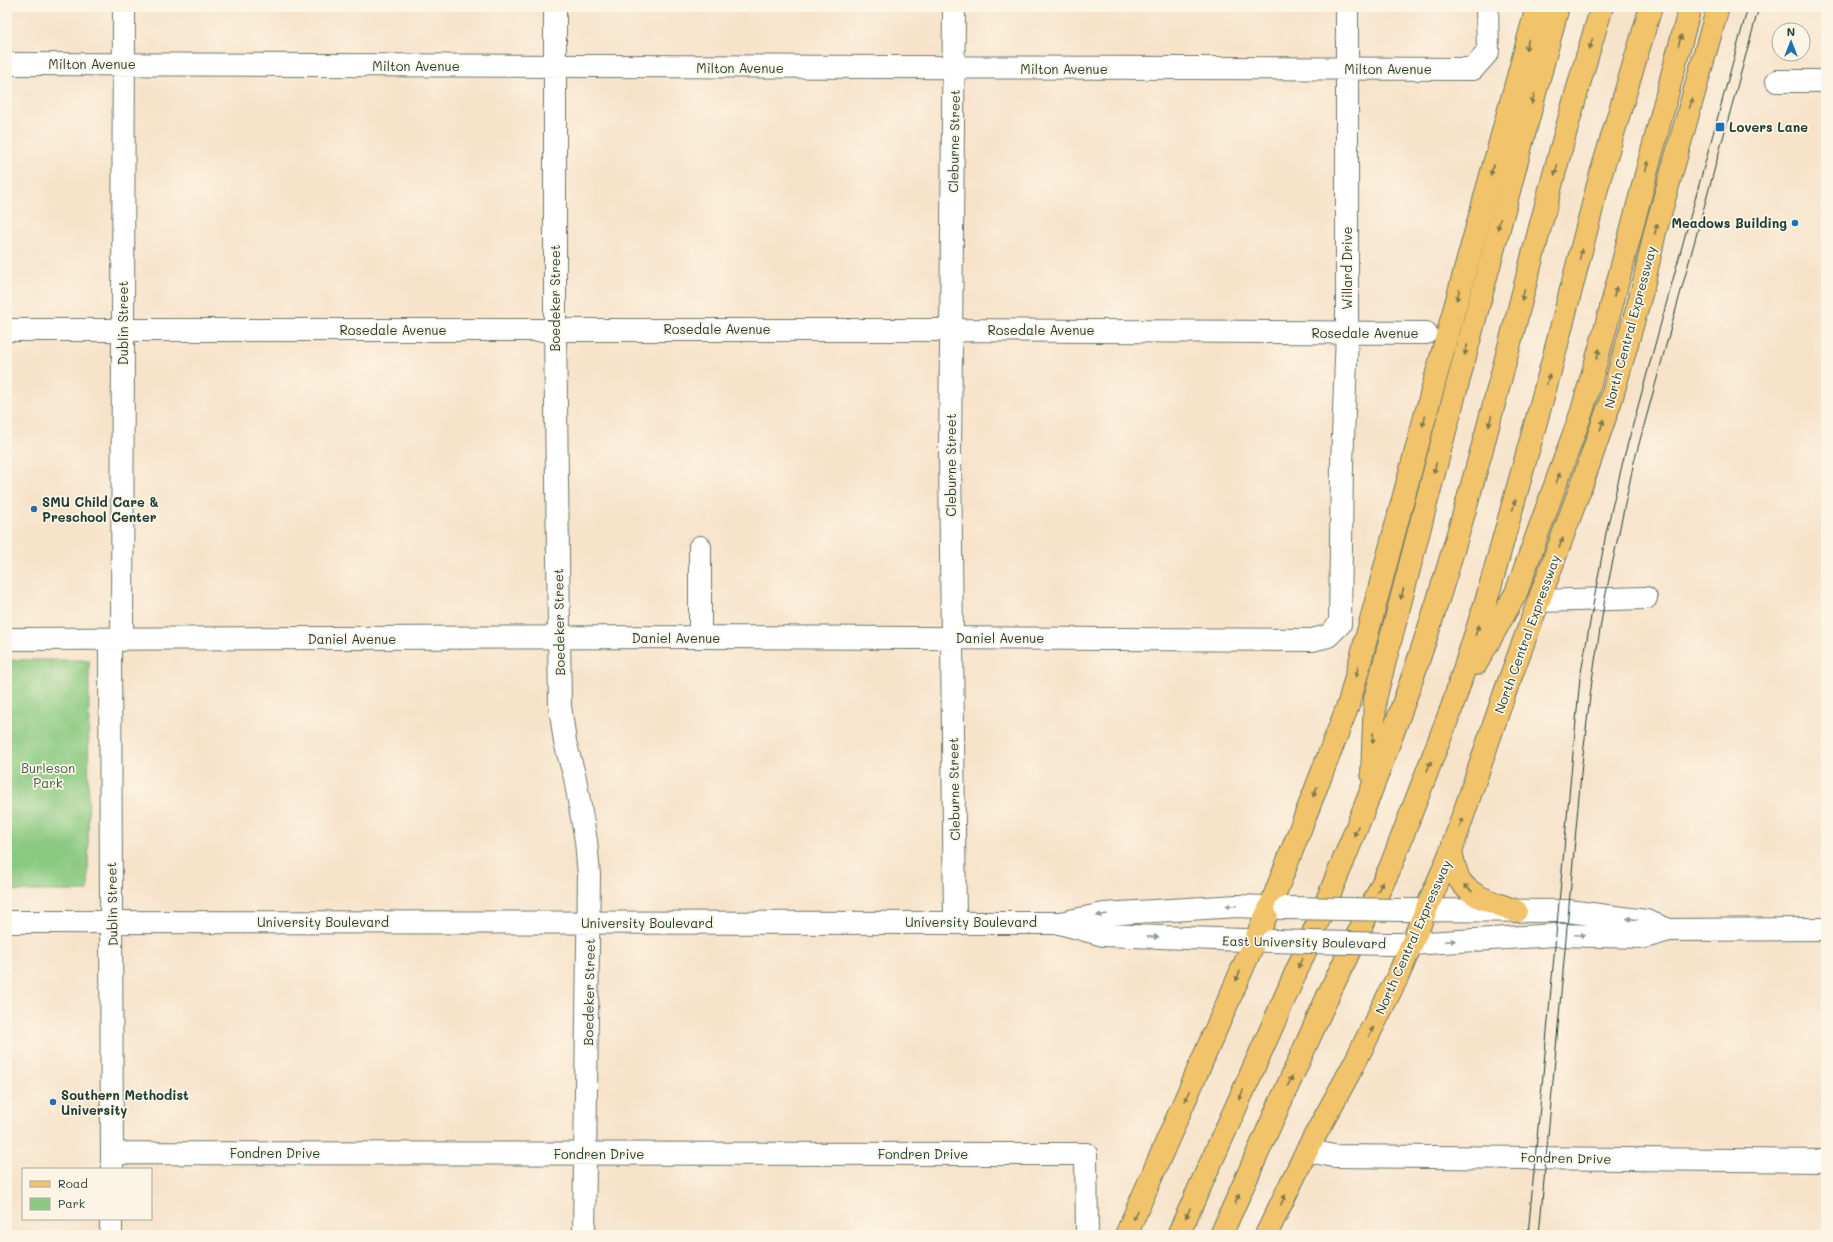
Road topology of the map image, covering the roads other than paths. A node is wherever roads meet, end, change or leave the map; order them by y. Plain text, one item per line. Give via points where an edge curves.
1 (124, 7) edge
2 (555, 7) edge
3 (954, 7) edge
4 (1347, 7) edge
5 (1487, 7) edge
6 (1537, 7) edge
7 (1558, 7) edge
8 (1602, 7) edge
9 (1651, 7) edge
10 (1690, 7) edge
11 (1718, 7) edge
12 (7, 64) edge
13 (124, 64) junction
14 (555, 67) junction
15 (955, 69) junction
16 (1347, 69) junction
17 (1777, 81) dead end
18 (1826, 81) edge
19 (555, 329) junction
20 (7, 330) edge
21 (124, 330) junction
22 (951, 330) junction
23 (1347, 333) junction
24 (1426, 333) dead end
25 (700, 547) dead end
26 (1646, 598) dead end
27 (1539, 601) junction
28 (1340, 624) joint
29 (558, 638) junction
30 (700, 638) junction
31 (952, 638) junction
32 (7, 639) edge
33 (116, 640) junction
34 (1452, 707) junction
35 (1371, 794) junction
36 (1451, 851) junction
37 (1278, 907) junction
38 (1516, 910) junction
39 (1425, 911) junction
40 (7, 922) edge
41 (111, 922) junction
42 (955, 922) junction
43 (589, 923) junction
44 (1060, 923) junction
45 (1826, 929) edge
46 (1669, 930) junction
47 (1263, 941) junction
48 (1411, 944) junction
49 (1307, 1150) junction
50 (586, 1154) junction
51 (112, 1161) edge
52 (1826, 1161) edge
53 (111, 1220) edge
54 (111, 1235) edge
55 (584, 1235) edge
56 (1087, 1235) edge
57 (1126, 1235) edge
58 (1178, 1235) edge
59 (1221, 1235) edge
60 (1266, 1235) edge

1 - 13 street, Dublin Street
2 - 14 street, Boedeker Street
3 - 15 street, Cleburne Street
4 - 16 street, Willard Drive
5 - 16 street, Milton Avenue via 1488,52 1473,69
6 -> 37 main road via 1349,703
7 -> 35 main road via 1375,699
8 -> 35 main road via 1458,536 1412,680
34 -> 9 main road via 1487,598 1527,457 1600,177
34 -> 10 main road via 1516,593 1582,411
27 -> 11 main road, North Central Expressway via 1611,400
12 - 13 street, Milton Avenue
13 - 14 street, Milton Avenue
13 - 21 street, Dublin Street
14 - 15 street, Milton Avenue
14 - 19 street, Boedeker Street
15 - 16 street, Milton Avenue
15 - 22 street, Cleburne Street
16 - 23 street, Willard Drive
17 - 18 street
19 - 21 street, Rosedale Avenue
19 - 22 street, Rosedale Avenue
19 - 29 street, Boedeker Street
20 - 21 street, Rosedale Avenue
21 - 33 street, Dublin Street
22 - 23 street, Rosedale Avenue
22 - 31 street, Cleburne Street
23 - 24 street, Rosedale Avenue
23 - 28 street, Willard Drive
25 - 30 street
26 - 27 street
36 -> 27 main road, North Central Expressway
28 - 31 street, Daniel Avenue via 1328,636 1312,640
29 - 30 street, Daniel Avenue
29 - 33 street, Daniel Avenue
29 - 43 street, Boedeker Street via 562,720 586,841
30 - 31 street, Daniel Avenue
31 - 42 street, Cleburne Street
32 - 33 street, Daniel Avenue
33 - 41 street, Dublin Street
59 -> 34 main road via 1331,989 1390,868
35 -> 58 main road via 1325,906
38 -> 36 main road via 1478,896 1464,885 1459,878
36 - 39 main road, North Central Expressway
37 - 39 street, East University Boulevard, bridge
37 -> 44 street, University Boulevard via 1238,906 1104,914
37 - 47 main road
38 - 39 street, East University Boulevard
46 -> 38 street, East University Boulevard via 1646,921 1568,911
39 - 48 main road, North Central Expressway
40 - 41 street, University Boulevard
41 - 43 street, University Boulevard
41 - 51 street, Dublin Street
42 - 43 street, University Boulevard
42 - 44 street, University Boulevard
43 - 50 street, Boedeker Street
44 -> 47 street, East University Boulevard via 1103,935
45 - 46 street, East University Boulevard
48 -> 46 street, East University Boulevard via 1548,935 1645,937
47 - 48 street, East University Boulevard, bridge
47 -> 57 main road
49 -> 48 main road, North Central Expressway via 1368,1038
49 - 52 street, Fondren Drive via 1333,1156
60 -> 49 main road, North Central Expressway
50 - 51 street, Fondren Drive
50 - 55 street, Boedeker Street
50 - 56 street, Fondren Drive via 1086,1154
53 - 54 street

